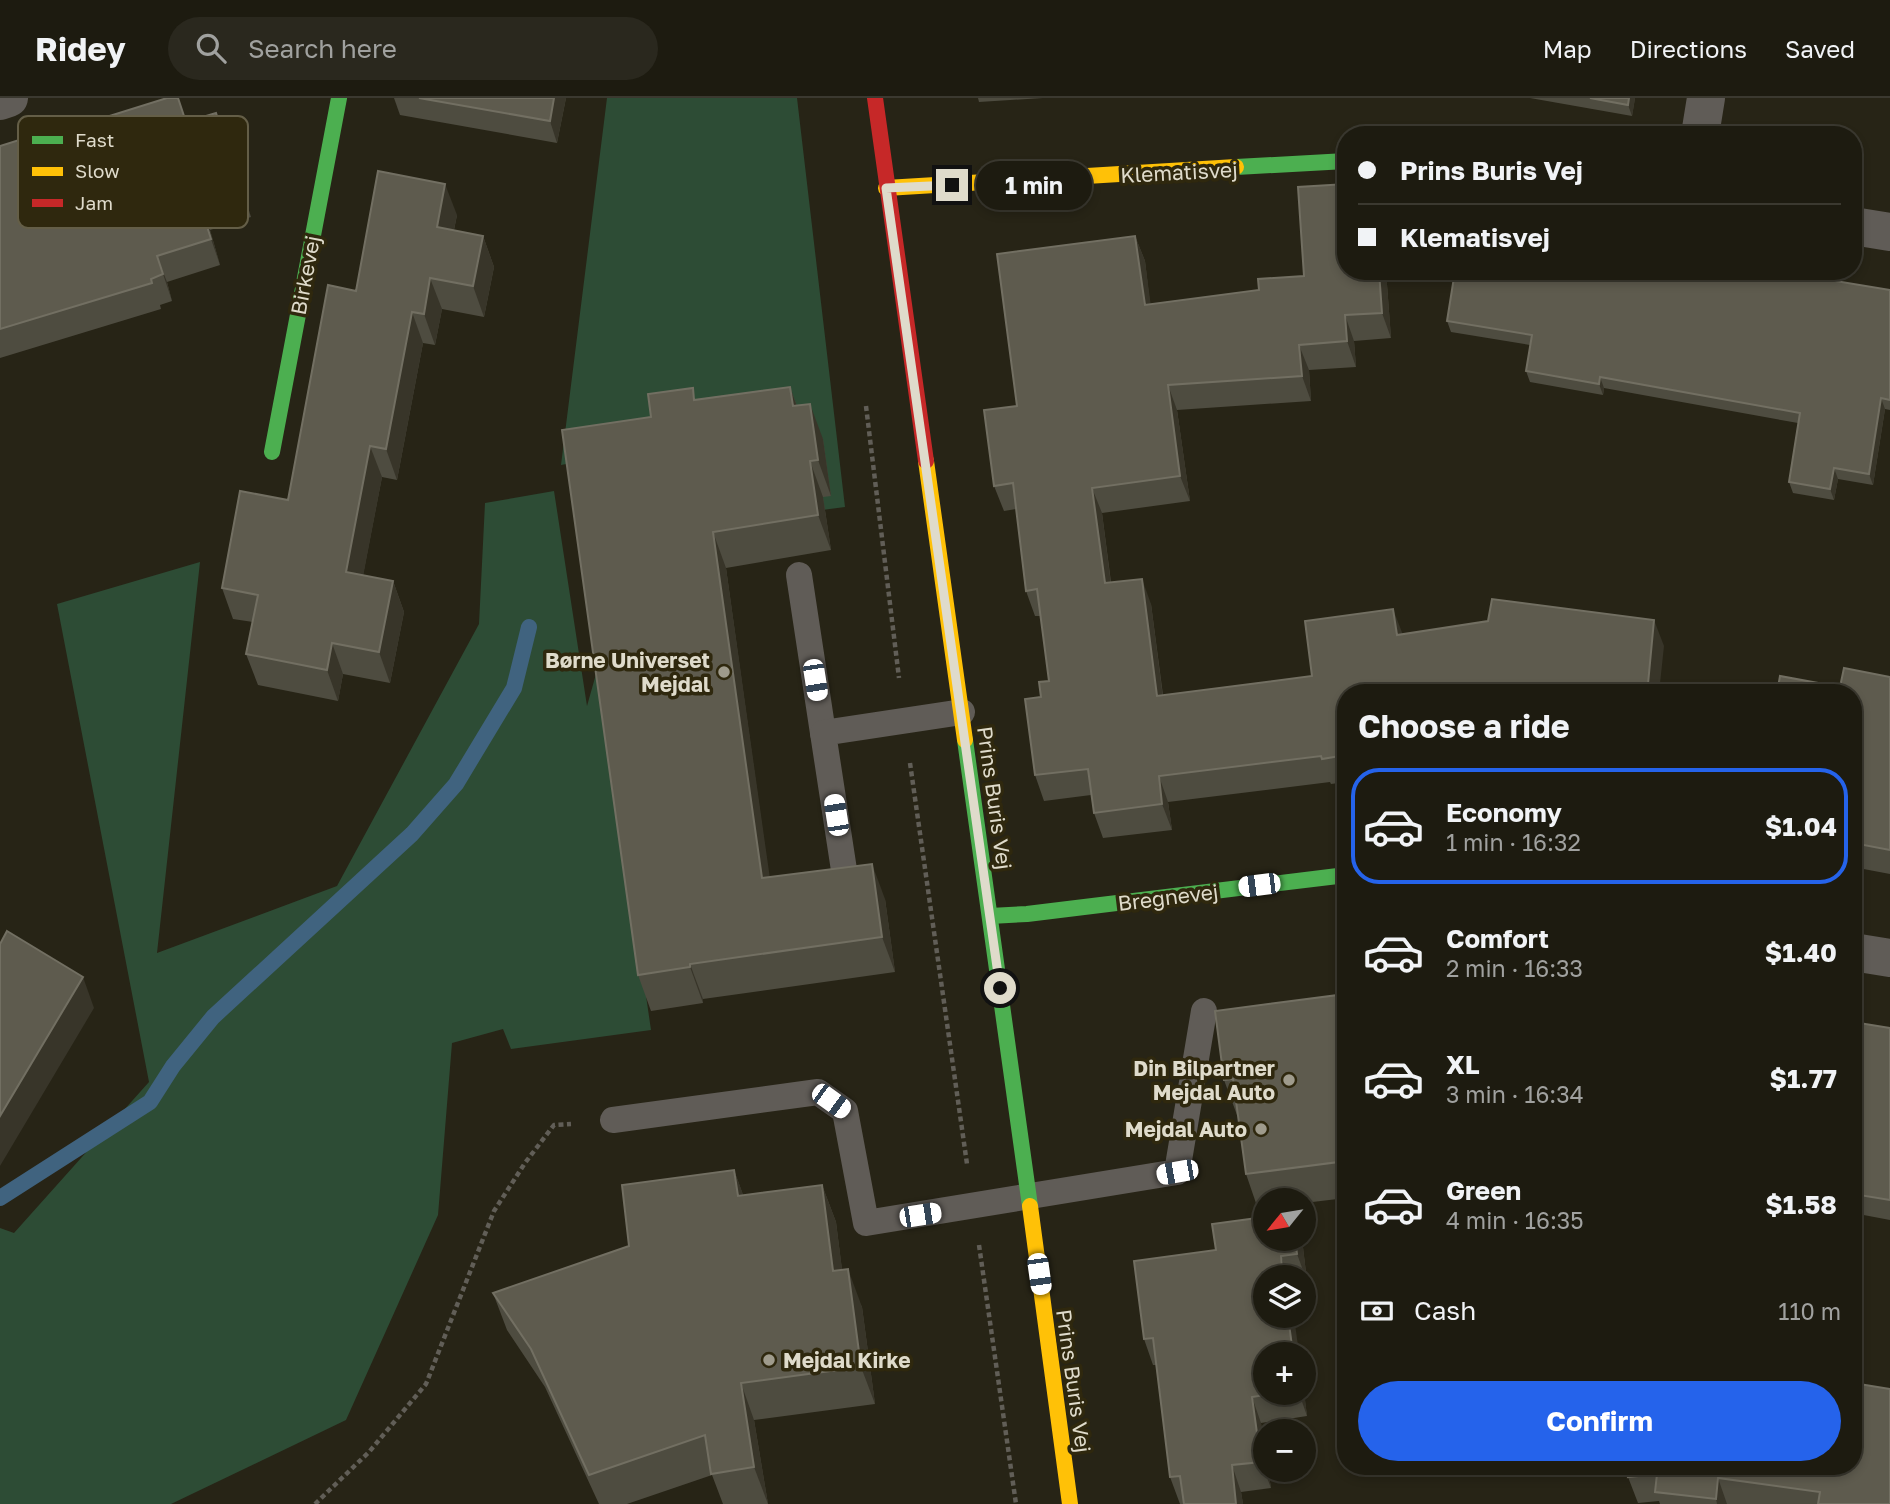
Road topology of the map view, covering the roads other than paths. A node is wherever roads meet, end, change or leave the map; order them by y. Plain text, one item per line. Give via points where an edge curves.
1 (9, 98) edge
2 (339, 98) edge
3 (875, 98) edge
4 (1706, 98) edge
5 (0, 101) edge
6 (1701, 126) edge
7 (1337, 162) edge
8 (886, 188) junction
9 (1862, 227) edge
10 (1890, 232) edge
11 (272, 452) dead end
12 (799, 575) dead end
13 (962, 712) junction
14 (823, 733) junction
15 (845, 870) edge
16 (1337, 876) edge
17 (990, 916) junction
18 (1862, 953) edge
19 (1890, 958) edge
20 (1204, 1012) dead end
21 (613, 1120) road end
22 (1028, 1198) junction
23 (1070, 1504) edge

1 - 5 street
2 - 11 street, Birkevej
3 - 8 street, Prins Buris Vej
4 - 6 street
7 - 8 street, Klematisvej
8 - 13 street, Prins Buris Vej
9 - 10 street
12 - 14 lane
13 - 14 lane
13 - 17 street, Prins Buris Vej
14 - 15 lane
16 - 17 street, Bregnevej
17 - 22 street, Prins Buris Vej
18 - 19 street
20 - 22 lane via 1177,1172
21 - 22 lane via 818,1092 845,1111 866,1223
22 - 23 street, Prins Buris Vej

